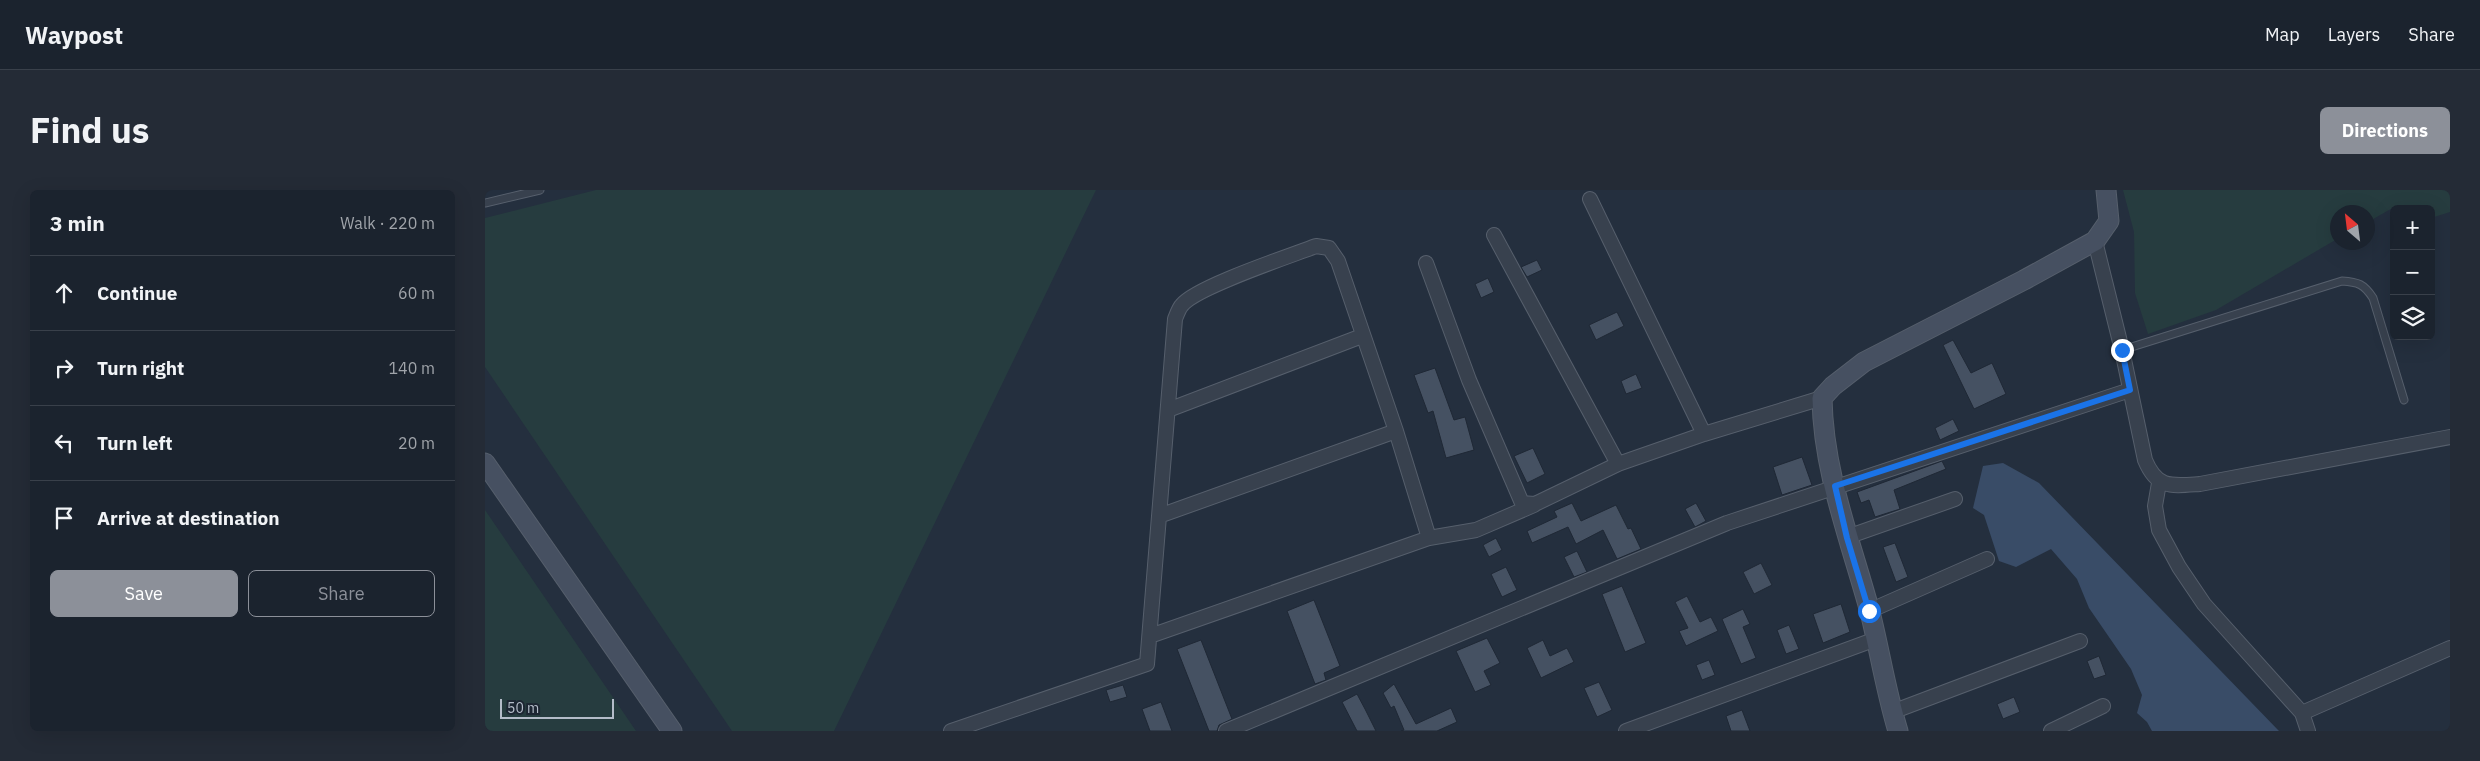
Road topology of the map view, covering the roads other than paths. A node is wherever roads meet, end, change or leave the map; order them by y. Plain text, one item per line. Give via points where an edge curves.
1 (539, 190) edge
2 (2106, 190) edge
3 (1590, 199) dead end
4 (485, 204) edge
5 (1494, 235) dead end
6 (2095, 241) junction
7 (1426, 263) dead end
8 (1362, 336) junction
9 (2122, 350) junction
10 (2130, 390) junction
11 (1822, 398) junction
12 (2404, 400) dead end
13 (1168, 410) junction
14 (1396, 431) junction
15 (1704, 434) junction
16 (2450, 437) edge
17 (485, 463) edge
18 (1618, 464) junction
19 (2159, 483) junction
20 (1835, 486) junction
21 (1955, 499) dead end
22 (1535, 504) junction
23 (1159, 516) junction
24 (1429, 538) junction
25 (1847, 538) junction
26 (1987, 559) dead end
27 (1869, 611) junction
28 (1150, 636) junction
29 (1876, 640) junction
30 (2080, 640) dead end
31 (2450, 648) edge
32 (2103, 706) dead end
33 (1892, 712) junction
34 (2302, 713) junction
35 (672, 731) edge
36 (951, 731) edge
37 (1226, 731) edge
38 (1626, 731) edge
39 (1897, 731) edge
40 (2051, 731) edge
41 (2308, 731) edge

1 - 4 lane
2 - 6 street via 2109,221
3 - 15 street
5 - 18 street
6 - 9 street
6 - 11 street via 1864,362
7 - 22 street via 1469,380 1517,493 1522,503
8 - 13 street
8 - 13 street via 1338,261 1329,248 1316,246 1194,295 1182,305 1175,318
8 - 14 street
9 - 10 street
9 - 12 lane via 2341,281 2356,282 2365,286 2373,298
10 - 19 street via 2145,460
10 - 20 street
11 - 15 street
11 - 20 street via 1827,456
13 - 23 street
14 - 23 street
14 - 24 street
15 - 18 street
16 - 19 street via 2200,484 2177,486
17 - 35 street
18 - 22 street
19 - 34 street via 2155,506 2159,530 2179,567 2204,604
20 - 25 street
20 - 37 street via 1727,523
21 - 25 street
22 - 24 street via 1476,530
23 - 28 street
24 - 28 street
25 - 27 street
26 - 27 street
27 - 29 street
28 - 36 street via 1147,664
29 - 33 street
29 - 38 street
30 - 33 street
31 - 34 street
32 - 40 street
33 - 39 street
34 - 41 street

